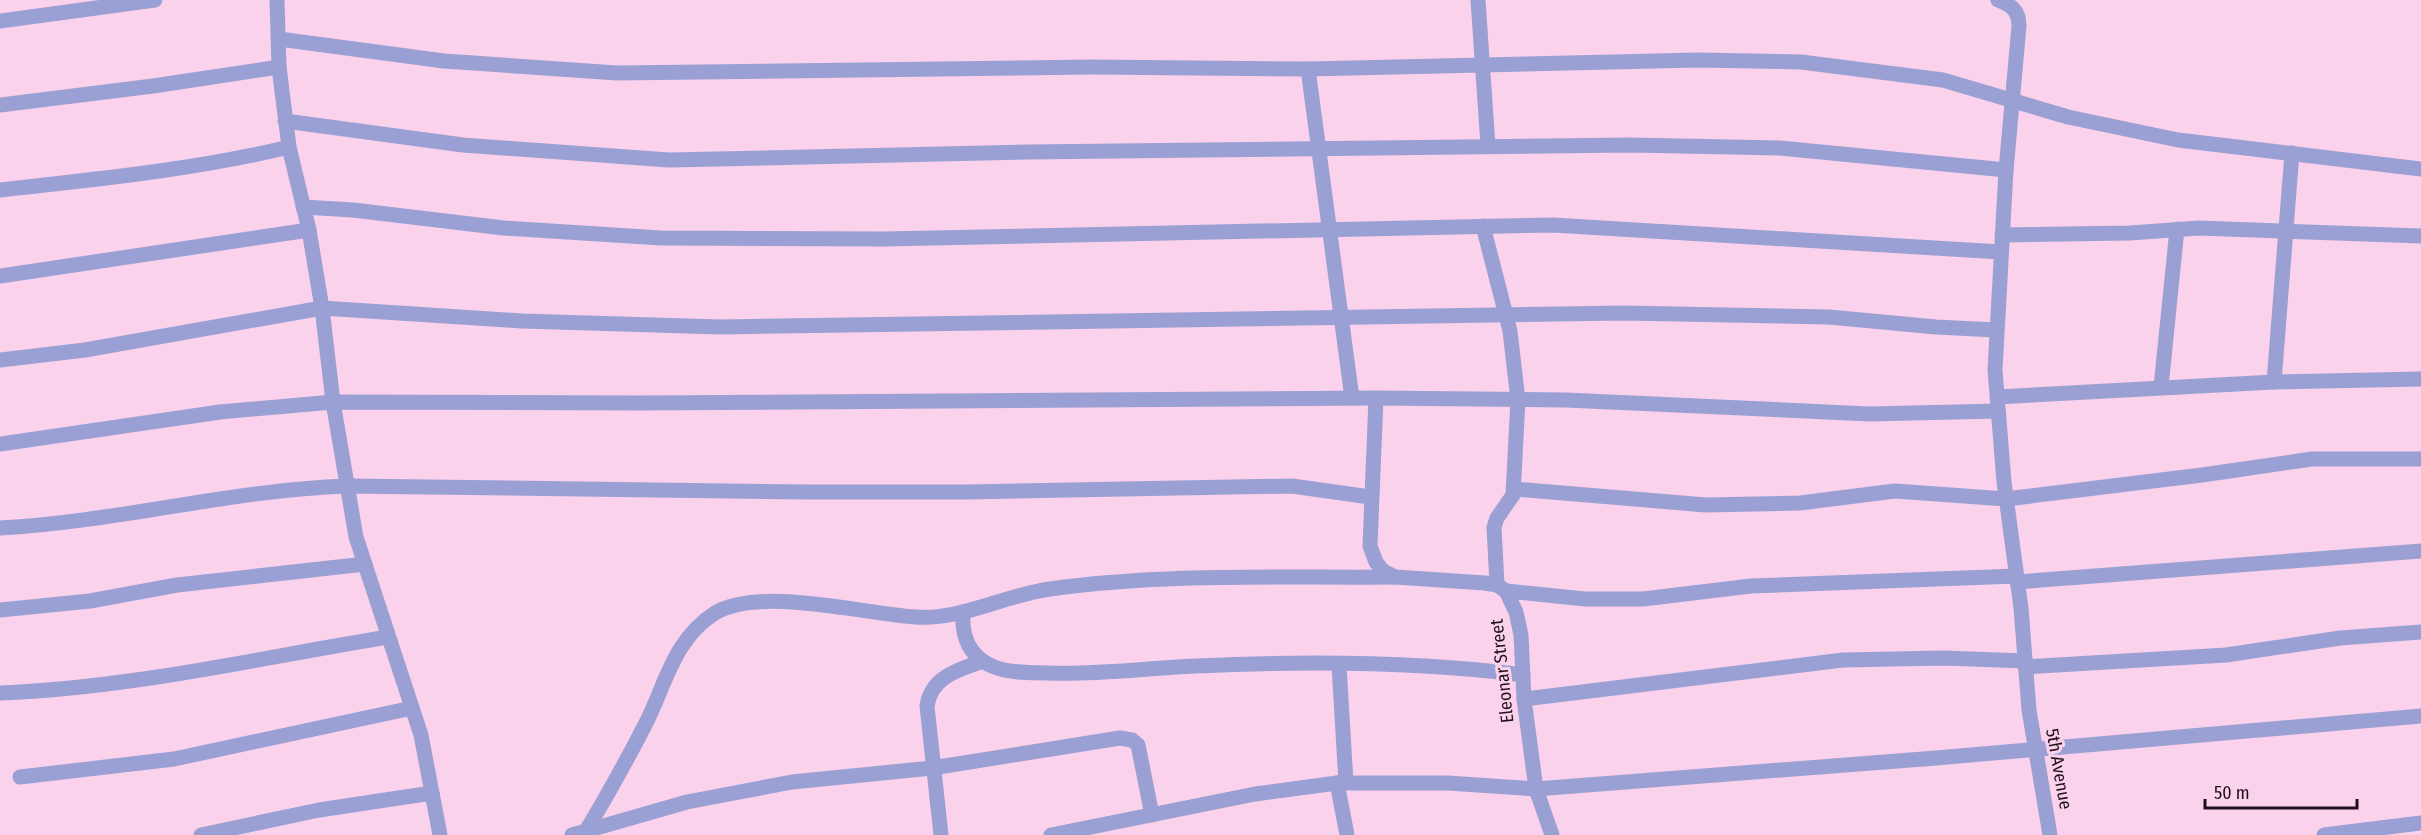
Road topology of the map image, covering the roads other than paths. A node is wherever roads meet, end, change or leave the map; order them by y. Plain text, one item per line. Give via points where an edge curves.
1 (155, 0) edge
2 (277, 0) edge
3 (1998, 0) edge
4 (1474, 2) edge
5 (0, 21) edge
6 (279, 39) junction
7 (1482, 65) junction
8 (279, 67) junction
9 (1308, 69) junction
10 (2012, 99) junction
11 (0, 105) edge
12 (285, 121) junction
13 (1488, 146) junction
14 (289, 147) junction
15 (1320, 149) junction
16 (2292, 153) junction
17 (2006, 170) junction
18 (2421, 170) edge
19 (0, 190) edge
20 (303, 207) junction
21 (1484, 226) junction
22 (2177, 229) junction
23 (309, 230) junction
24 (1331, 231) junction
25 (2285, 231) junction
26 (2002, 235) junction
27 (2421, 236) edge
28 (2001, 252) junction
29 (0, 276) edge
30 (322, 308) junction
31 (1505, 315) junction
32 (1343, 318) junction
33 (1996, 330) junction
34 (0, 360) edge
35 (2421, 379) edge
36 (2274, 382) junction
37 (2161, 387) junction
38 (1352, 398) junction
39 (1376, 398) junction
40 (1518, 400) junction
41 (333, 402) junction
42 (1997, 404) junction
43 (0, 444) edge
44 (2421, 459) edge
45 (346, 486) junction
46 (1514, 489) junction
47 (1370, 497) junction
48 (2006, 499) junction
49 (0, 528) edge
50 (2421, 551) edge
51 (365, 564) junction
52 (1395, 577) junction
53 (2016, 579) junction
54 (1502, 588) junction
55 (0, 610) edge
56 (963, 612) junction
57 (2421, 632) edge
58 (388, 637) junction
59 (983, 661) junction
60 (2025, 664) junction
61 (1339, 665) junction
62 (1523, 675) junction
63 (0, 693) edge
64 (1524, 699) junction
65 (412, 708) junction
66 (2421, 716) edge
67 (2035, 750) junction
68 (932, 768) junction
69 (20, 777) dead end
70 (1341, 783) junction
71 (1536, 789) junction
72 (432, 794) junction
73 (1152, 815) junction
74 (2421, 823) edge
75 (579, 833) edge
76 (201, 835) edge
77 (441, 835) edge
78 (941, 835) edge
79 (1051, 835) edge
80 (1347, 835) edge
81 (1552, 835) edge
82 (2050, 835) edge
83 (2324, 835) edge

1 - 5 street
2 - 6 street
3 - 10 street, 5th Avenue via 2009,4 2019,16
4 - 7 street
6 - 8 street
6 - 9 street via 444,61 617,73
7 - 9 street
7 - 10 street via 1801,62 1943,80
7 - 13 street
8 - 11 street
8 - 12 street
9 - 15 street
10 - 16 street via 2133,132
10 - 17 street, 5th Avenue
12 - 14 street
12 - 15 street via 463,145 669,160
13 - 15 street
13 - 17 street via 1780,148
14 - 19 street via 135,175
14 - 20 street
15 - 24 street
16 - 18 street
16 - 25 street
17 - 26 street, 5th Avenue
20 - 23 street
20 - 24 street via 504,228 661,238 883,239
21 - 24 street
21 - 28 street via 1595,227
21 - 31 street
22 - 25 street
22 - 26 street
22 - 37 street
23 - 29 street
23 - 30 street
24 - 32 street
25 - 27 street
25 - 36 street
26 - 28 street, 5th Avenue
28 - 33 street, 5th Avenue
30 - 32 street via 522,321 721,327
30 - 34 street via 85,350
30 - 41 street
31 - 32 street
31 - 33 street via 1829,317
31 - 40 street
32 - 38 street
33 - 42 street, 5th Avenue
35 - 36 street
36 - 37 street
37 - 42 street
38 - 39 street
38 - 41 street
39 - 40 street
39 - 47 street
40 - 42 street via 1870,414
40 - 46 street
41 - 43 street via 220,412
41 - 45 street
42 - 48 street, 5th Avenue
44 - 48 street via 2312,459
45 - 47 street via 966,492 1280,485
45 - 49 street via 298,487
45 - 51 street
46 - 48 street via 1734,505 1800,503 1895,491
46 - 54 street, Eleonar Street via 1494,527
47 - 52 street via 1370,546 1379,567
48 - 53 street, 5th Avenue
50 - 53 street
51 - 55 street
51 - 58 street
52 - 54 street
52 - 56 street via 1186,580 1060,588
53 - 54 street via 1751,586 1643,599 1585,598
53 - 60 street, 5th Avenue
54 - 62 street, Eleonar Street via 1519,623
56 - 59 street via 965,641
56 - 75 street via 920,617 793,602 717,612 683,642 648,720
57 - 60 street via 2340,638 2226,655
58 - 63 street via 100,684
58 - 65 street
59 - 61 street via 999,668 1067,674 1195,666
59 - 68 street via 949,673 928,693
60 - 64 street via 1932,657 1843,660
60 - 67 street, 5th Avenue
61 - 62 street via 1467,668
61 - 70 street
62 - 64 street, Eleonar Street
64 - 71 street, Eleonar Street
65 - 69 street via 174,759
65 - 72 street
66 - 67 street
67 - 71 street
67 - 82 street, 5th Avenue
68 - 73 street via 1126,738 1137,745 1141,754
68 - 75 street via 792,782 687,802
68 - 78 street
70 - 71 street via 1448,783
70 - 73 street via 1255,794
70 - 80 street
71 - 81 street, Eleonar Street
72 - 76 street via 330,808
72 - 77 street
73 - 79 street
74 - 83 street

